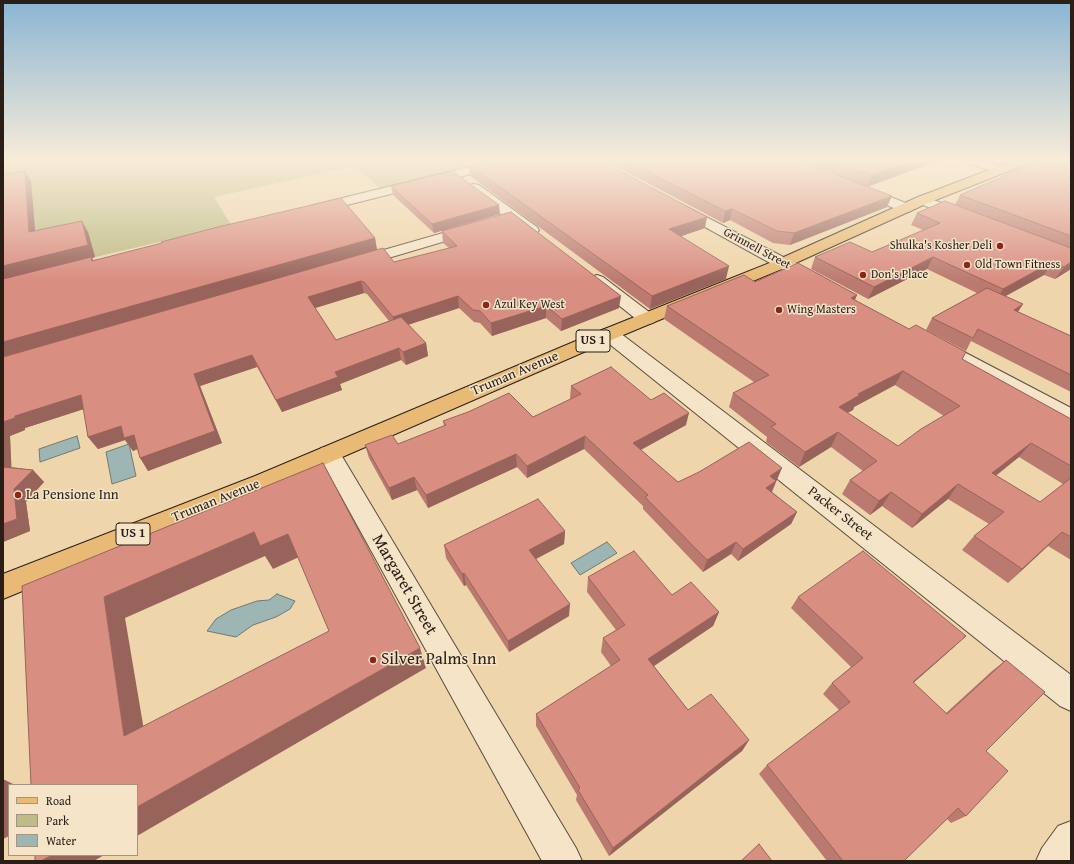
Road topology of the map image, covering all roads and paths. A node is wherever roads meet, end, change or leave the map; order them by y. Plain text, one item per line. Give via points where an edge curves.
1 (349, 200) edge
2 (492, 200) edge
3 (901, 200) edge
4 (923, 200) edge
5 (669, 202) edge
6 (914, 204) junction
7 (302, 212) edge
8 (514, 216) junction
9 (974, 220) edge
10 (544, 240) edge
11 (783, 263) junction
12 (346, 265) edge
13 (587, 272) edge
14 (834, 291) edge
15 (647, 318) junction
16 (609, 334) junction
17 (918, 335) edge
18 (1071, 417) edge
19 (329, 454) junction
20 (3, 587) edge
21 (1071, 694) edge
22 (1071, 839) edge
23 (563, 861) edge
24 (1056, 861) edge

1 - 7 street
2 - 8 street
3 - 6 street
4 - 6 main road, Truman Avenue / US 1
5 - 11 street, Grinnell Street
6 - 9 street
6 - 11 main road, Truman Avenue / US 1
8 - 10 street
8 - 12 street
11 - 14 street, Grinnell Street
11 - 15 main road, Truman Avenue / US 1
13 - 15 street
15 - 16 main road, Truman Avenue / US 1
16 - 19 main road, Truman Avenue / US 1
16 - 21 street, Packer Street
17 - 18 street
19 - 20 main road, Truman Avenue / US 1
19 - 23 street, Margaret Street
22 - 24 street

